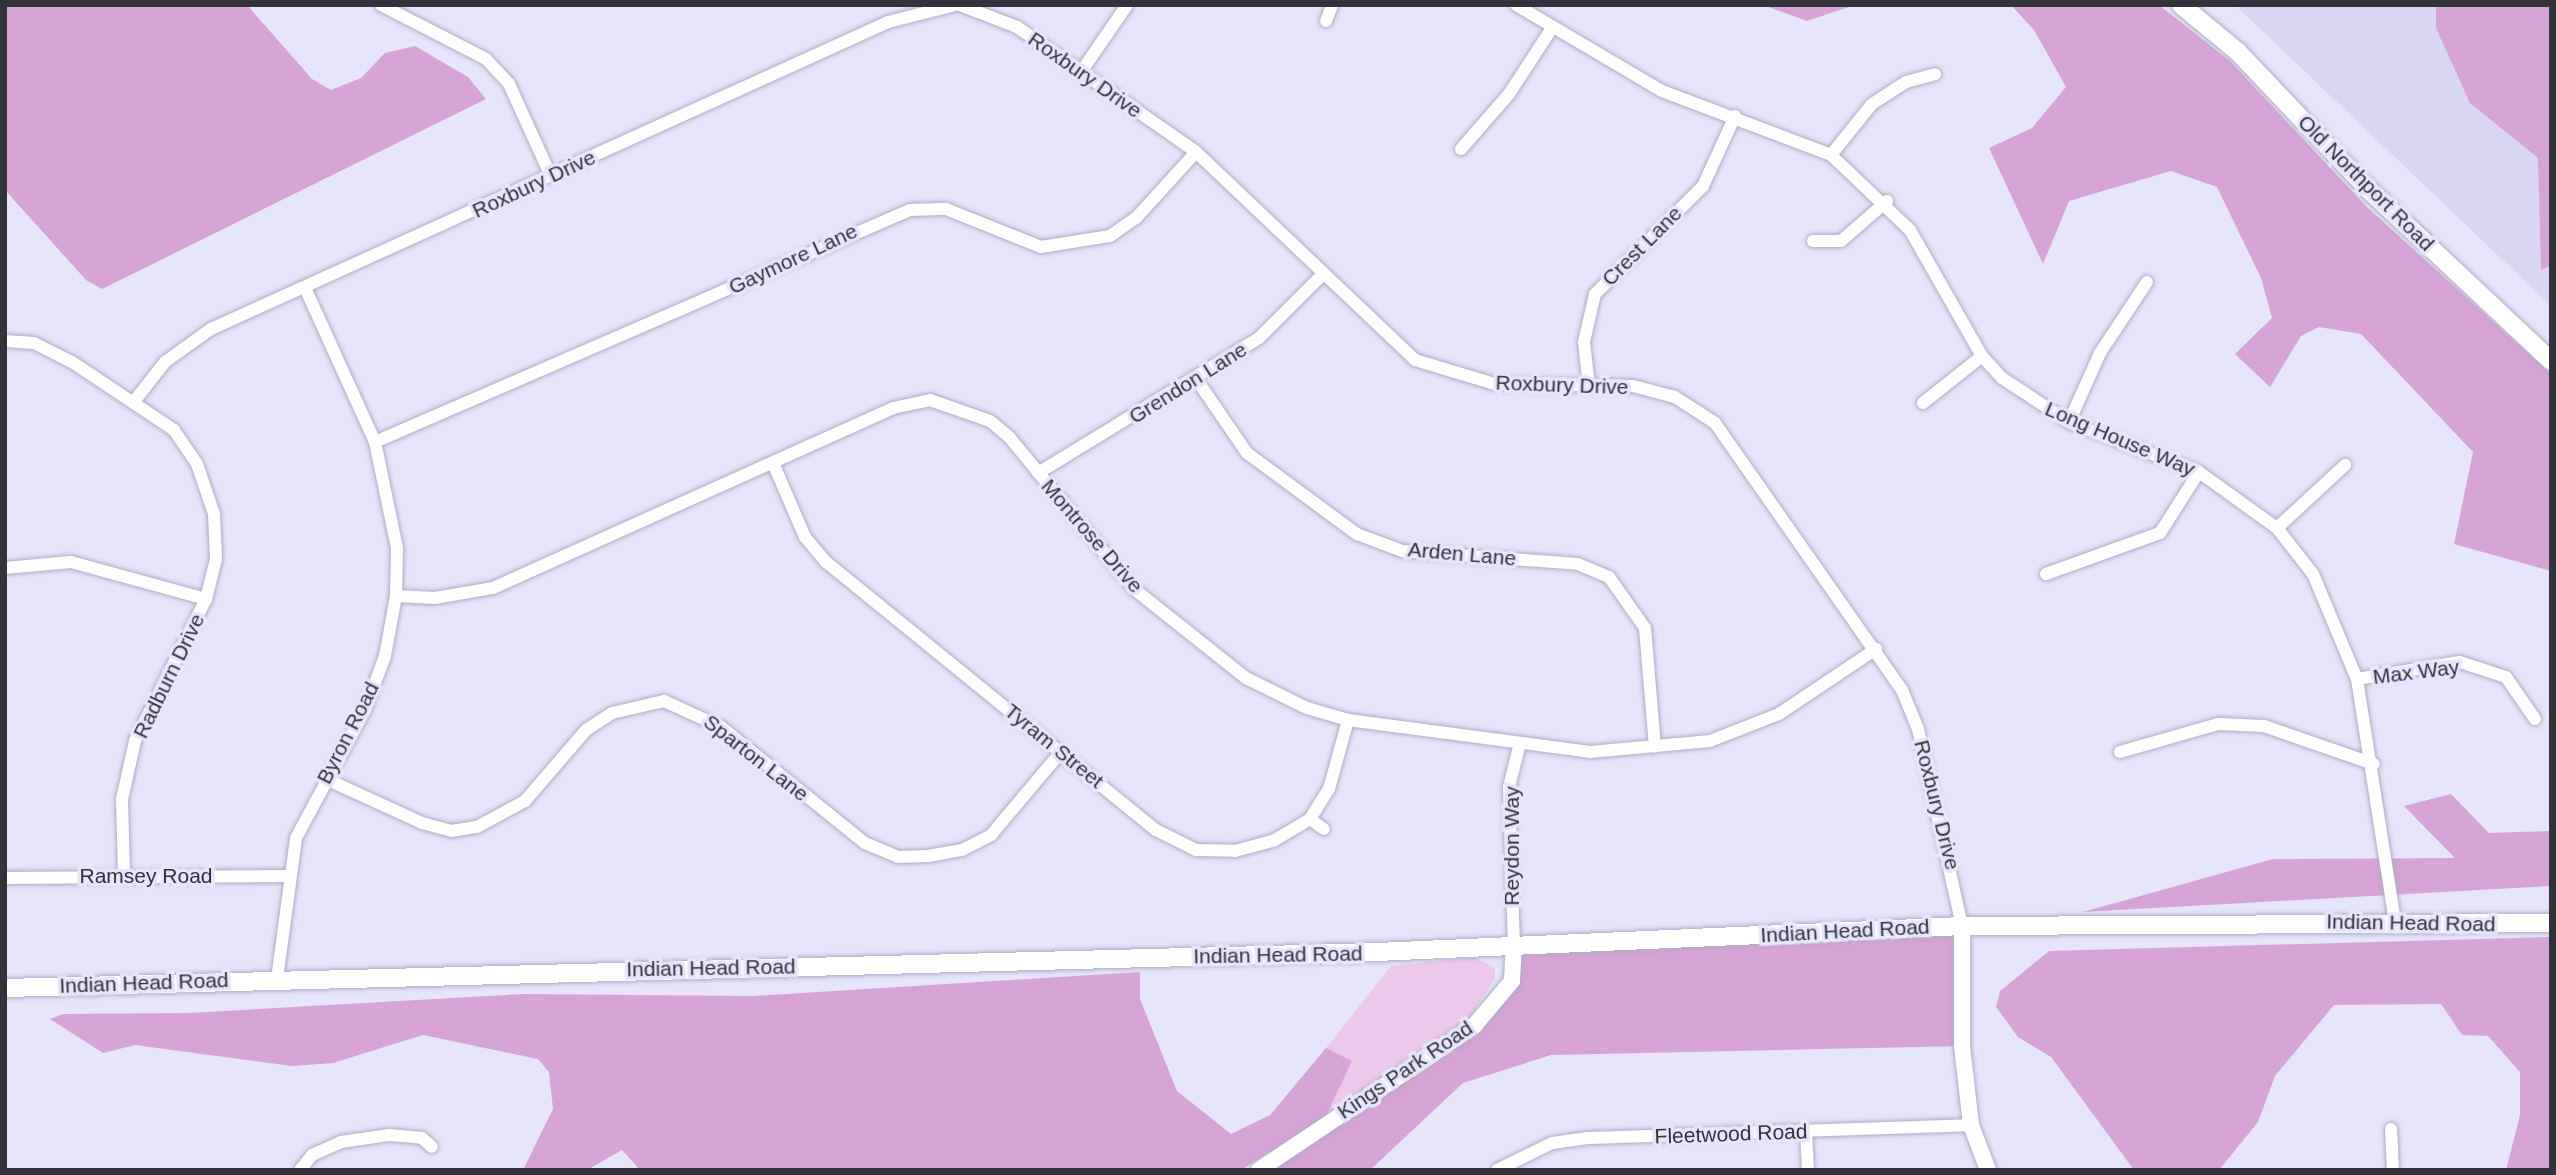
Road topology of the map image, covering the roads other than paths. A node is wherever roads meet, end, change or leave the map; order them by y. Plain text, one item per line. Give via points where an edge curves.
1 (381, 5) edge
2 (958, 5) edge
3 (1127, 5) edge
4 (1332, 5) edge
5 (1516, 5) edge
6 (2181, 5) edge
7 (1326, 21) dead end
8 (1552, 28) junction
9 (1081, 72) junction
10 (1935, 74) dead end
11 (1735, 116) junction
12 (1461, 149) dead end
13 (1196, 152) junction
14 (1831, 155) junction
15 (551, 176) junction
16 (1887, 201) junction
17 (1813, 241) dead end
18 (1323, 274) junction
19 (2147, 282) dead end
20 (306, 290) junction
21 (5, 341) edge
22 (1982, 356) junction
23 (2551, 361) edge
24 (1197, 380) junction
25 (1589, 387) junction
26 (136, 399) junction
27 (1923, 403) dead end
28 (2069, 422) junction
29 (375, 443) junction
30 (773, 463) junction
31 (2345, 465) dead end
32 (2199, 472) junction
33 (1038, 473) junction
34 (2277, 528) junction
35 (5, 568) edge
36 (2046, 574) dead end
37 (396, 596) junction
38 (206, 600) junction
39 (1876, 649) junction
40 (2357, 679) junction
41 (2535, 719) dead end
42 (1348, 720) junction
43 (1519, 747) junction
44 (1655, 747) junction
45 (1061, 752) junction
46 (2120, 752) dead end
47 (2374, 764) junction
48 (326, 779) junction
49 (1310, 818) junction
50 (1324, 829) dead end
51 (124, 875) junction
52 (287, 876) junction
53 (5, 878) edge
54 (2395, 923) junction
55 (2551, 923) edge
56 (1962, 926) junction
57 (1514, 946) junction
58 (277, 979) junction
59 (5, 988) edge
60 (1972, 1125) junction
61 (2391, 1129) dead end
62 (1806, 1132) junction
63 (432, 1147) dead end
64 (300, 1170) edge
65 (1259, 1170) edge
66 (1496, 1170) edge
67 (1808, 1170) edge
68 (1987, 1170) edge
69 (2393, 1170) edge

1 - 15 street via 486,59 509,84
2 - 9 street, Roxbury Drive via 1017,27
2 - 15 street, Roxbury Drive via 888,22
3 - 9 street
4 - 7 street
5 - 8 street, Long House Way
6 - 23 main road, Old Northport Road via 2238,52 2368,189
8 - 11 street, Long House Way via 1662,92
8 - 12 street via 1509,94
9 - 13 street, Roxbury Drive
10 - 14 street via 1906,82 1872,104
11 - 14 street, Long House Way
11 - 25 street, Crest Lane via 1703,186 1595,294 1584,342
13 - 18 street, Roxbury Drive
13 - 29 street, Gaymore Lane via 1136,218 1110,236 1041,247 946,209 911,210
14 - 16 street, Long House Way
15 - 20 street, Roxbury Drive
16 - 17 street via 1842,241
16 - 22 street, Long House Way via 1927,255
18 - 24 street, Grendon Lane via 1259,338
18 - 25 street, Roxbury Drive via 1415,360 1494,384
19 - 28 street via 2100,354
20 - 26 street, Roxbury Drive via 211,329 165,362
20 - 29 street, Byron Road
21 - 26 street, Radburn Drive via 34,343
22 - 27 street
22 - 28 street, Long House Way via 2025,396
24 - 33 street, Grendon Lane
24 - 44 street, Arden Lane via 1247,453 1357,534 1402,551 1578,564 1609,577 1645,628
25 - 39 street, Roxbury Drive via 1633,386 1675,397 1714,423
26 - 38 street, Radburn Drive via 174,430 197,464 214,514 216,559
28 - 32 street, Long House Way
29 - 37 street, Byron Road via 397,548
30 - 33 street, Montrose Drive via 893,408 930,400 990,421
30 - 37 street, Montrose Drive via 493,588 435,598
30 - 45 street, Tyram Street via 805,537 826,562
31 - 34 street
32 - 34 street, Long House Way
32 - 36 street via 2160,533
33 - 42 street, Montrose Drive via 1134,589 1226,662 1307,708
34 - 40 street, Long House Way via 2313,574
35 - 38 street via 71,562
37 - 48 street, Byron Road via 385,656 365,710
38 - 51 street, Radburn Drive via 135,741 122,799
39 - 44 street, Montrose Drive via 1744,732
39 - 56 street, Roxbury Drive via 1918,729
40 - 41 street, Max Way via 2460,662 2506,677
40 - 47 street, Long House Way
42 - 43 street, Montrose Drive
42 - 49 street via 1329,789
43 - 44 street, Montrose Drive
43 - 57 street, Reydon Way via 1509,787
45 - 48 street, Sparton Lane via 991,835 962,850 928,856 898,857 865,843 721,727 664,701 612,713 586,730 525,801 477,827 451,831 422,823
45 - 49 street, Tyram Street via 1156,830 1196,850 1248,848
46 - 47 street via 2218,724 2264,726
47 - 54 street, Long House Way
48 - 52 street, Byron Road via 296,838
49 - 50 street
51 - 52 street, Ramsey Road
51 - 53 street, Ramsey Road
52 - 58 street, Byron Road
54 - 55 main road, Indian Head Road
54 - 56 main road, Indian Head Road
56 - 57 main road, Indian Head Road
56 - 60 street via 1962,1046
57 - 58 main road, Indian Head Road
57 - 65 street, Kings Park Road via 1512,981 1474,1026
58 - 59 main road, Indian Head Road
60 - 62 street, Fleetwood Road
60 - 68 street
61 - 69 street
62 - 66 street, Fleetwood Road via 1588,1138 1552,1143
62 - 67 street
63 - 64 street via 422,1138 389,1135 341,1142 312,1155

